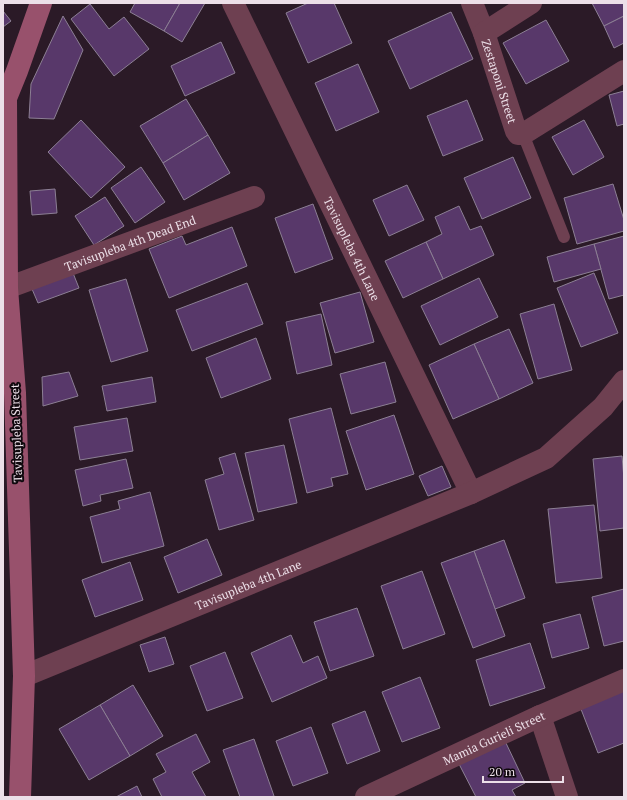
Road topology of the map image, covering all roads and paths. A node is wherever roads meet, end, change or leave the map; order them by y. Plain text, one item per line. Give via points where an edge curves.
1 (41, 3) edge
2 (233, 3) edge
3 (472, 3) edge
4 (531, 3) edge
5 (484, 33) junction
6 (624, 71) edge
7 (5, 99) edge
8 (523, 134) junction
9 (254, 197) dead end
10 (564, 237) dead end
11 (7, 288) junction
12 (624, 381) edge
13 (9, 397) edge
14 (471, 493) junction
15 (24, 676) junction
16 (624, 680) edge
17 (540, 716) junction
18 (20, 797) edge
19 (366, 797) edge
20 (567, 797) edge

1 - 7 street, Tavisupleba Street
2 - 14 street, Tavisupleba 4th Lane
3 - 5 street, Zestaponi Street
4 - 5 street
5 - 8 street, Zestaponi Street via 516,131
6 - 8 street, Zestaponi Street
7 - 11 street, Tavisupleba Street
8 - 10 lane
9 - 11 street, Tavisupleba 4th Dead End
11 - 13 street, Tavisupleba Street
12 - 14 street, Tavisupleba 4th Lane via 603,407 546,458
13 - 15 street, Tavisupleba Street
14 - 15 street, Tavisupleba 4th Lane
15 - 18 street, Tavisupleba Street
16 - 17 street, Mamia Gurieli Street
17 - 19 street, Mamia Gurieli Street
17 - 20 street

